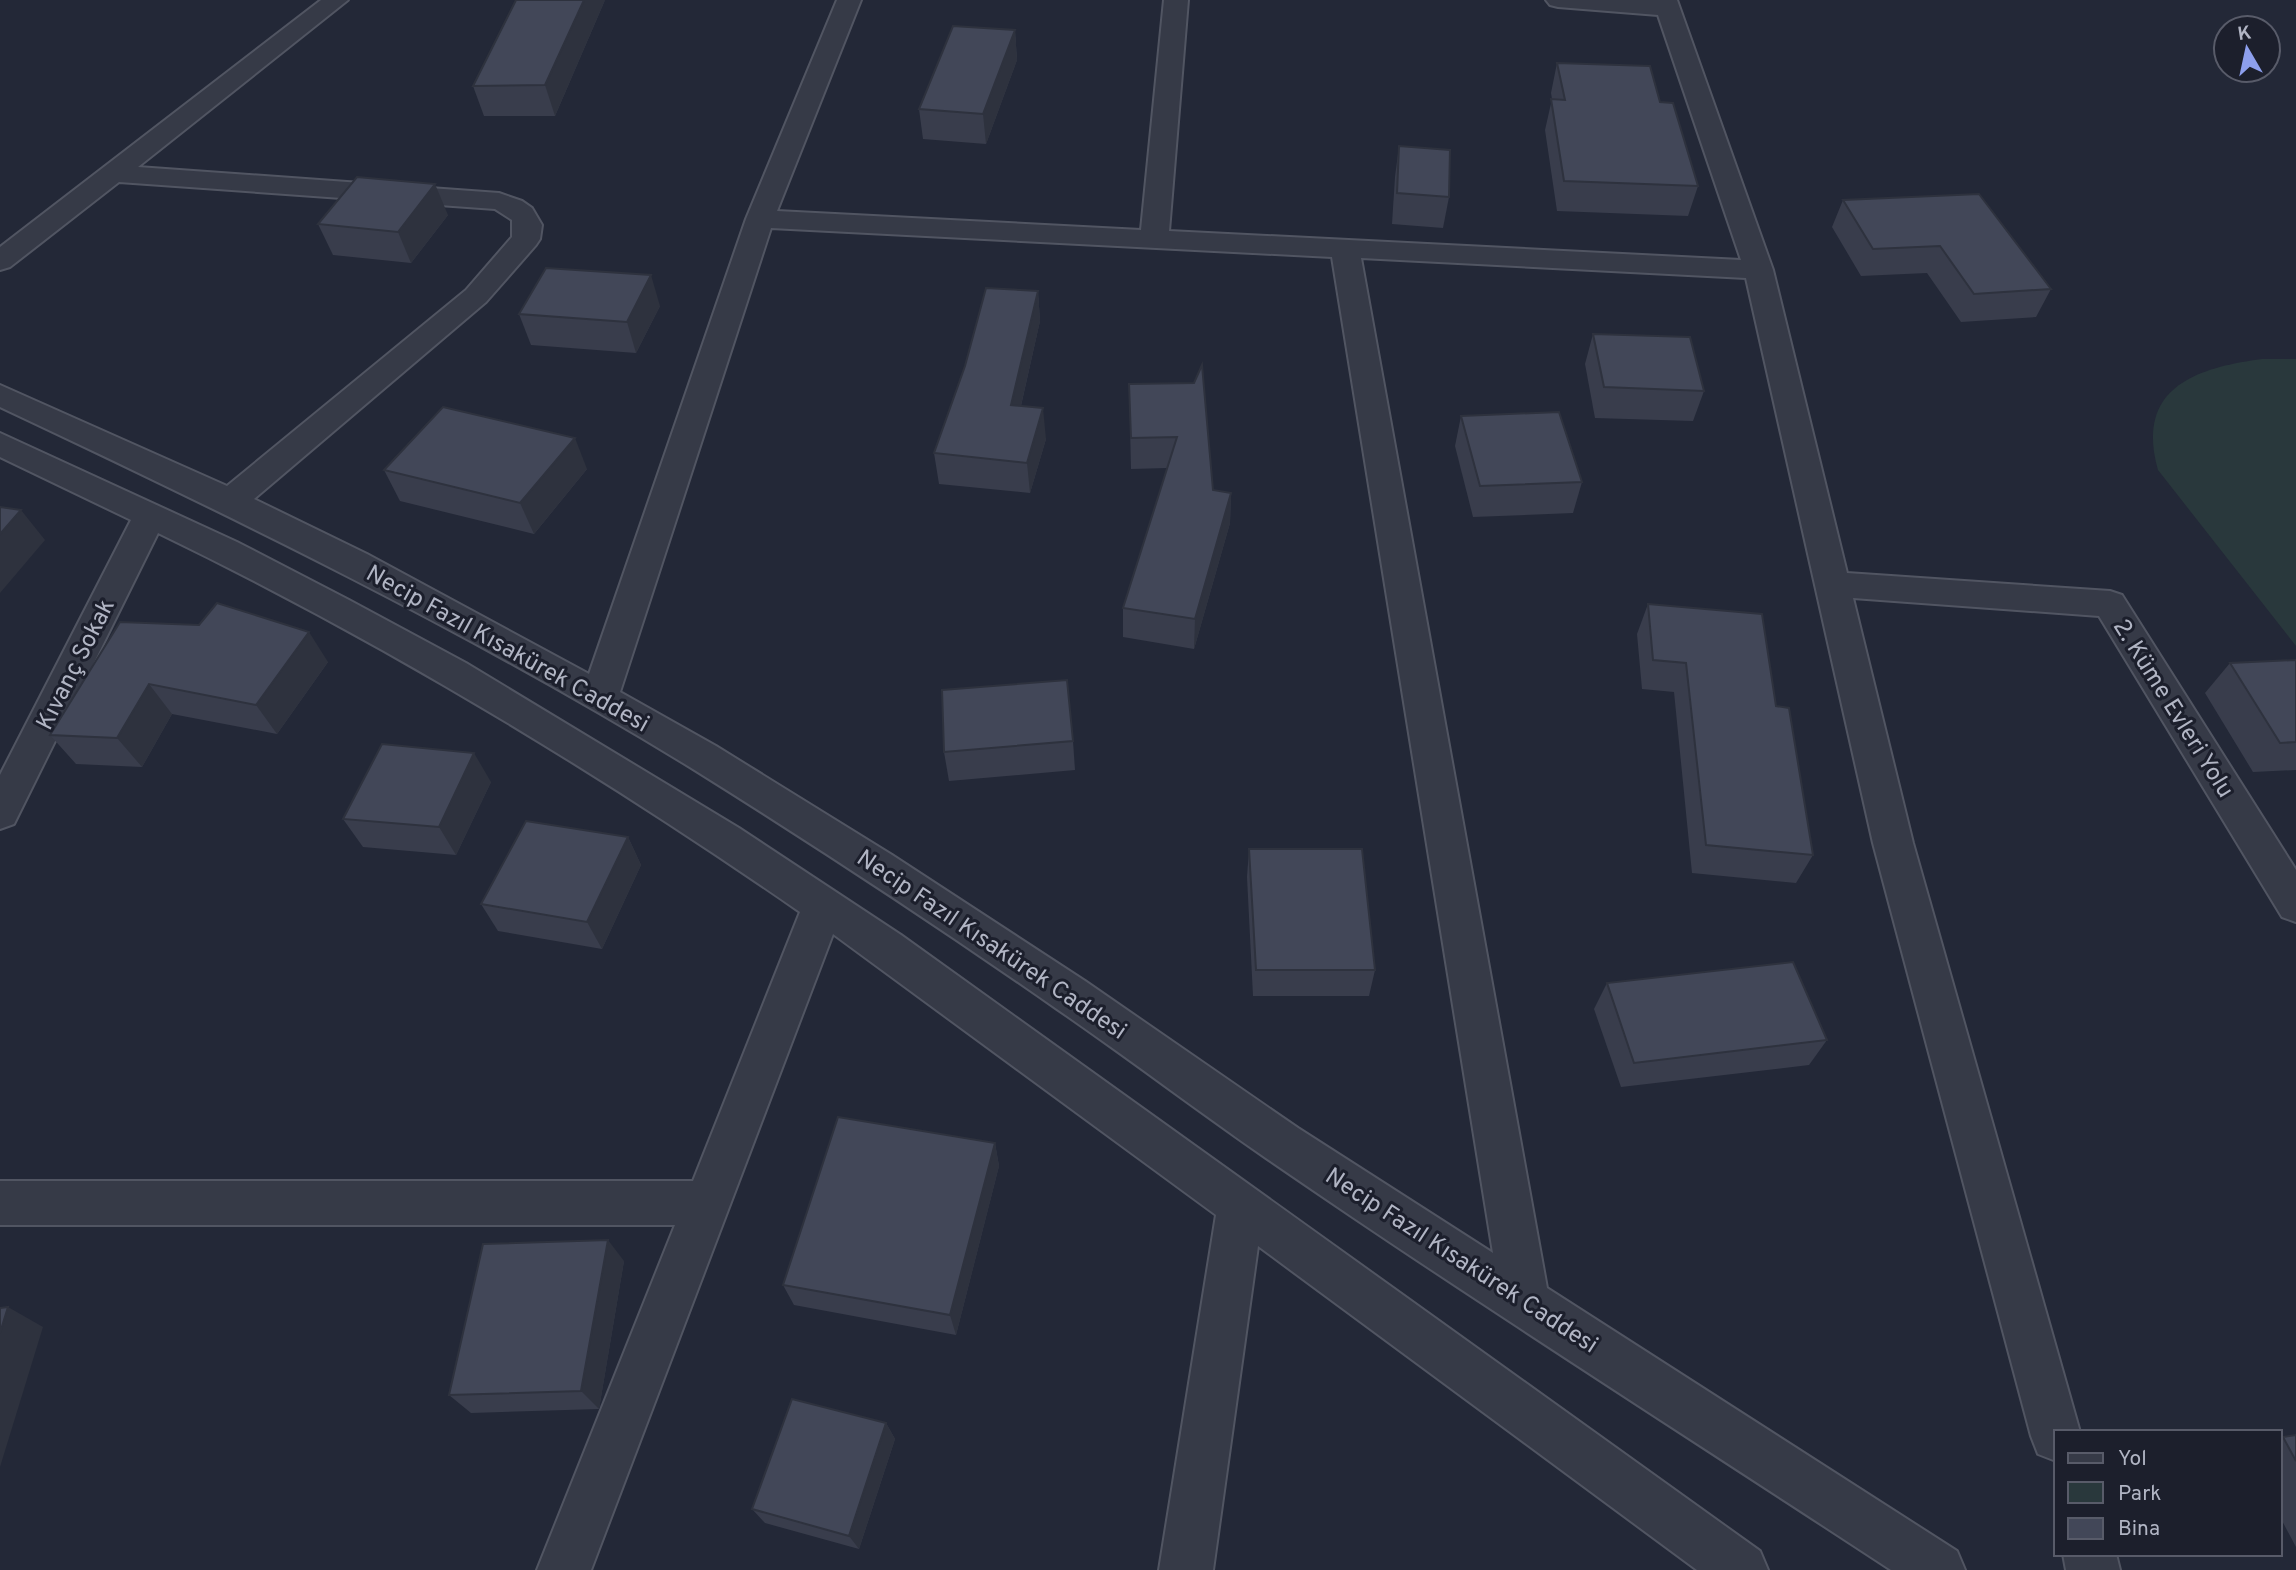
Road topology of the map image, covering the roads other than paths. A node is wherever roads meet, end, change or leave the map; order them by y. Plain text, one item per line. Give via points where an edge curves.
1 (336, 0) edge
2 (849, 0) edge
3 (1175, 0) edge
4 (1558, 0) edge
5 (1666, 4) edge
6 (113, 173) junction
7 (760, 219) junction
8 (1154, 239) junction
9 (1345, 249) junction
10 (0, 261) edge
11 (1759, 270) junction
12 (0, 395) edge
13 (0, 444) edge
14 (230, 501) junction
15 (150, 516) junction
16 (1832, 584) junction
17 (600, 697) junction
18 (16, 750) edge
19 (0, 813) edge
20 (2296, 905) edge
21 (823, 906) junction
22 (0, 1203) edge
23 (708, 1203) junction
24 (1241, 1206) junction
25 (1525, 1301) junction
26 (2054, 1430) edge
27 (564, 1570) edge
28 (1186, 1570) edge
29 (1741, 1570) edge
30 (1938, 1570) edge

1 - 6 street
2 - 7 street
3 - 8 street
4 - 5 street
5 - 11 street
6 - 10 street
6 - 14 street via 499,201 522,212 527,220 526,239 476,296
7 - 8 street
7 - 17 street
8 - 9 street
9 - 11 street
9 - 25 street
11 - 16 street
12 - 14 street, Necip Fazıl Kısakürek Caddesi
13 - 15 street, Necip Fazıl Kısakürek Caddesi
14 - 17 street, Necip Fazıl Kısakürek Caddesi via 355,563
15 - 18 street, Kıvanç Sokak
15 - 21 street, Necip Fazıl Kısakürek Caddesi via 453,673 725,839
16 - 20 street, 2. Küme Evleri Yolu via 2110,604
16 - 26 street via 1893,843
17 - 25 street, Necip Fazıl Kısakürek Caddesi via 878,867 1282,1143
18 - 19 street, Kıvanç Sokak
21 - 23 street
21 - 24 street, Necip Fazıl Kısakürek Caddesi
22 - 23 street
23 - 27 street
24 - 28 street
24 - 29 street, Necip Fazıl Kısakürek Caddesi
25 - 30 street, Necip Fazıl Kısakürek Caddesi

